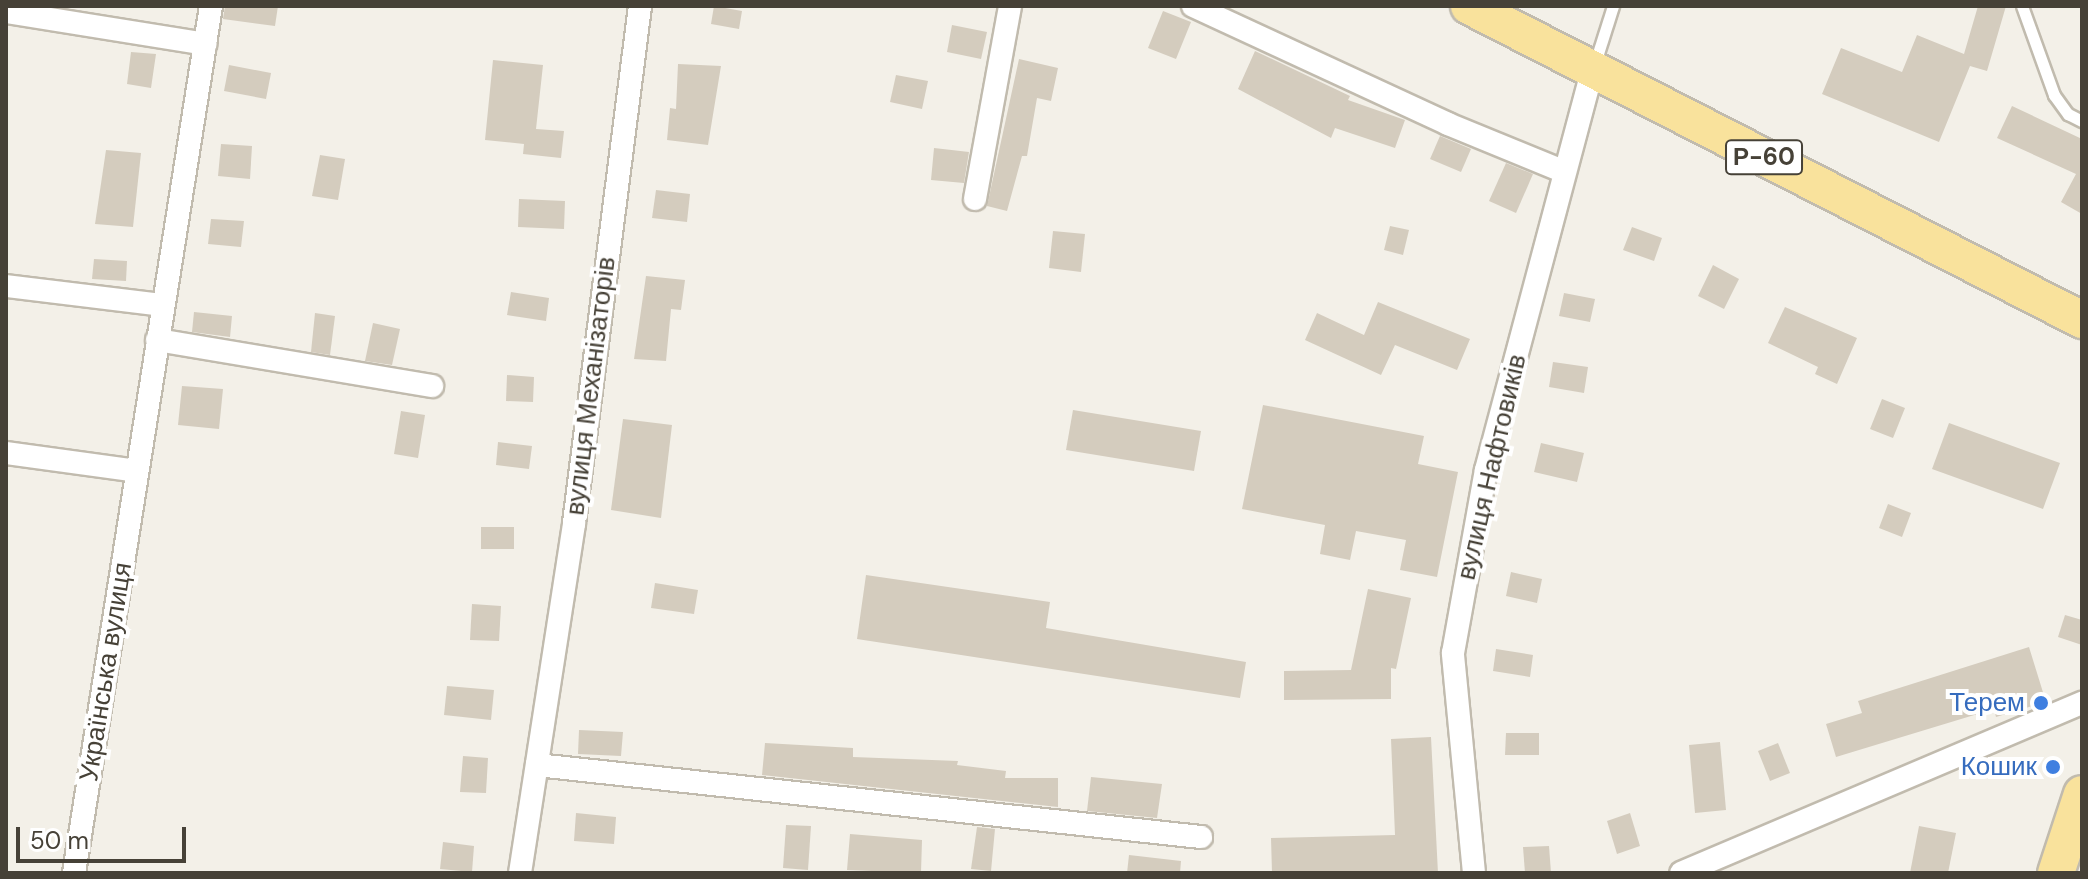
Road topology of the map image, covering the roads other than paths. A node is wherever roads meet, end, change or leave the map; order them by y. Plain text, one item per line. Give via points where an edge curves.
1 (211, 6) edge
2 (640, 6) edge
3 (1010, 6) edge
4 (1193, 6) edge
5 (1469, 6) edge
6 (1613, 6) edge
7 (2022, 6) edge
8 (6, 12) edge
9 (205, 44) junction
10 (1593, 69) junction
11 (2082, 121) edge
12 (1565, 172) junction
13 (975, 199) dead end
14 (6, 286) edge
15 (163, 305) junction
16 (2070, 314) edge
17 (157, 340) junction
18 (2082, 340) edge
19 (432, 386) dead end
20 (6, 453) edge
21 (137, 471) junction
22 (2082, 703) edge
23 (537, 765) junction
24 (2082, 794) edge
25 (1201, 837) dead end
26 (74, 873) edge
27 (520, 873) edge
28 (1474, 873) edge
29 (1681, 873) edge
30 (2056, 873) edge

1 - 9 street, Українська вулиця
2 - 23 street, вулиця Механізаторів via 574,523
3 - 13 street
4 - 12 street
5 - 10 main road, Р-60
6 - 10 lane
7 - 11 lane via 2054,95 2068,114
8 - 9 street
9 - 15 street, Українська вулиця
10 - 12 street, вулиця Нафтовиків
10 - 16 main road, Р-60
12 - 28 street, вулиця Нафтовиків via 1486,470 1453,653
14 - 15 street
15 - 17 street, Українська вулиця
16 - 18 main road, Р-60
17 - 19 street
17 - 21 street, Українська вулиця
20 - 21 street
21 - 26 street, Українська вулиця
22 - 29 street
23 - 25 street
23 - 27 street, вулиця Механізаторів
24 - 30 main road

